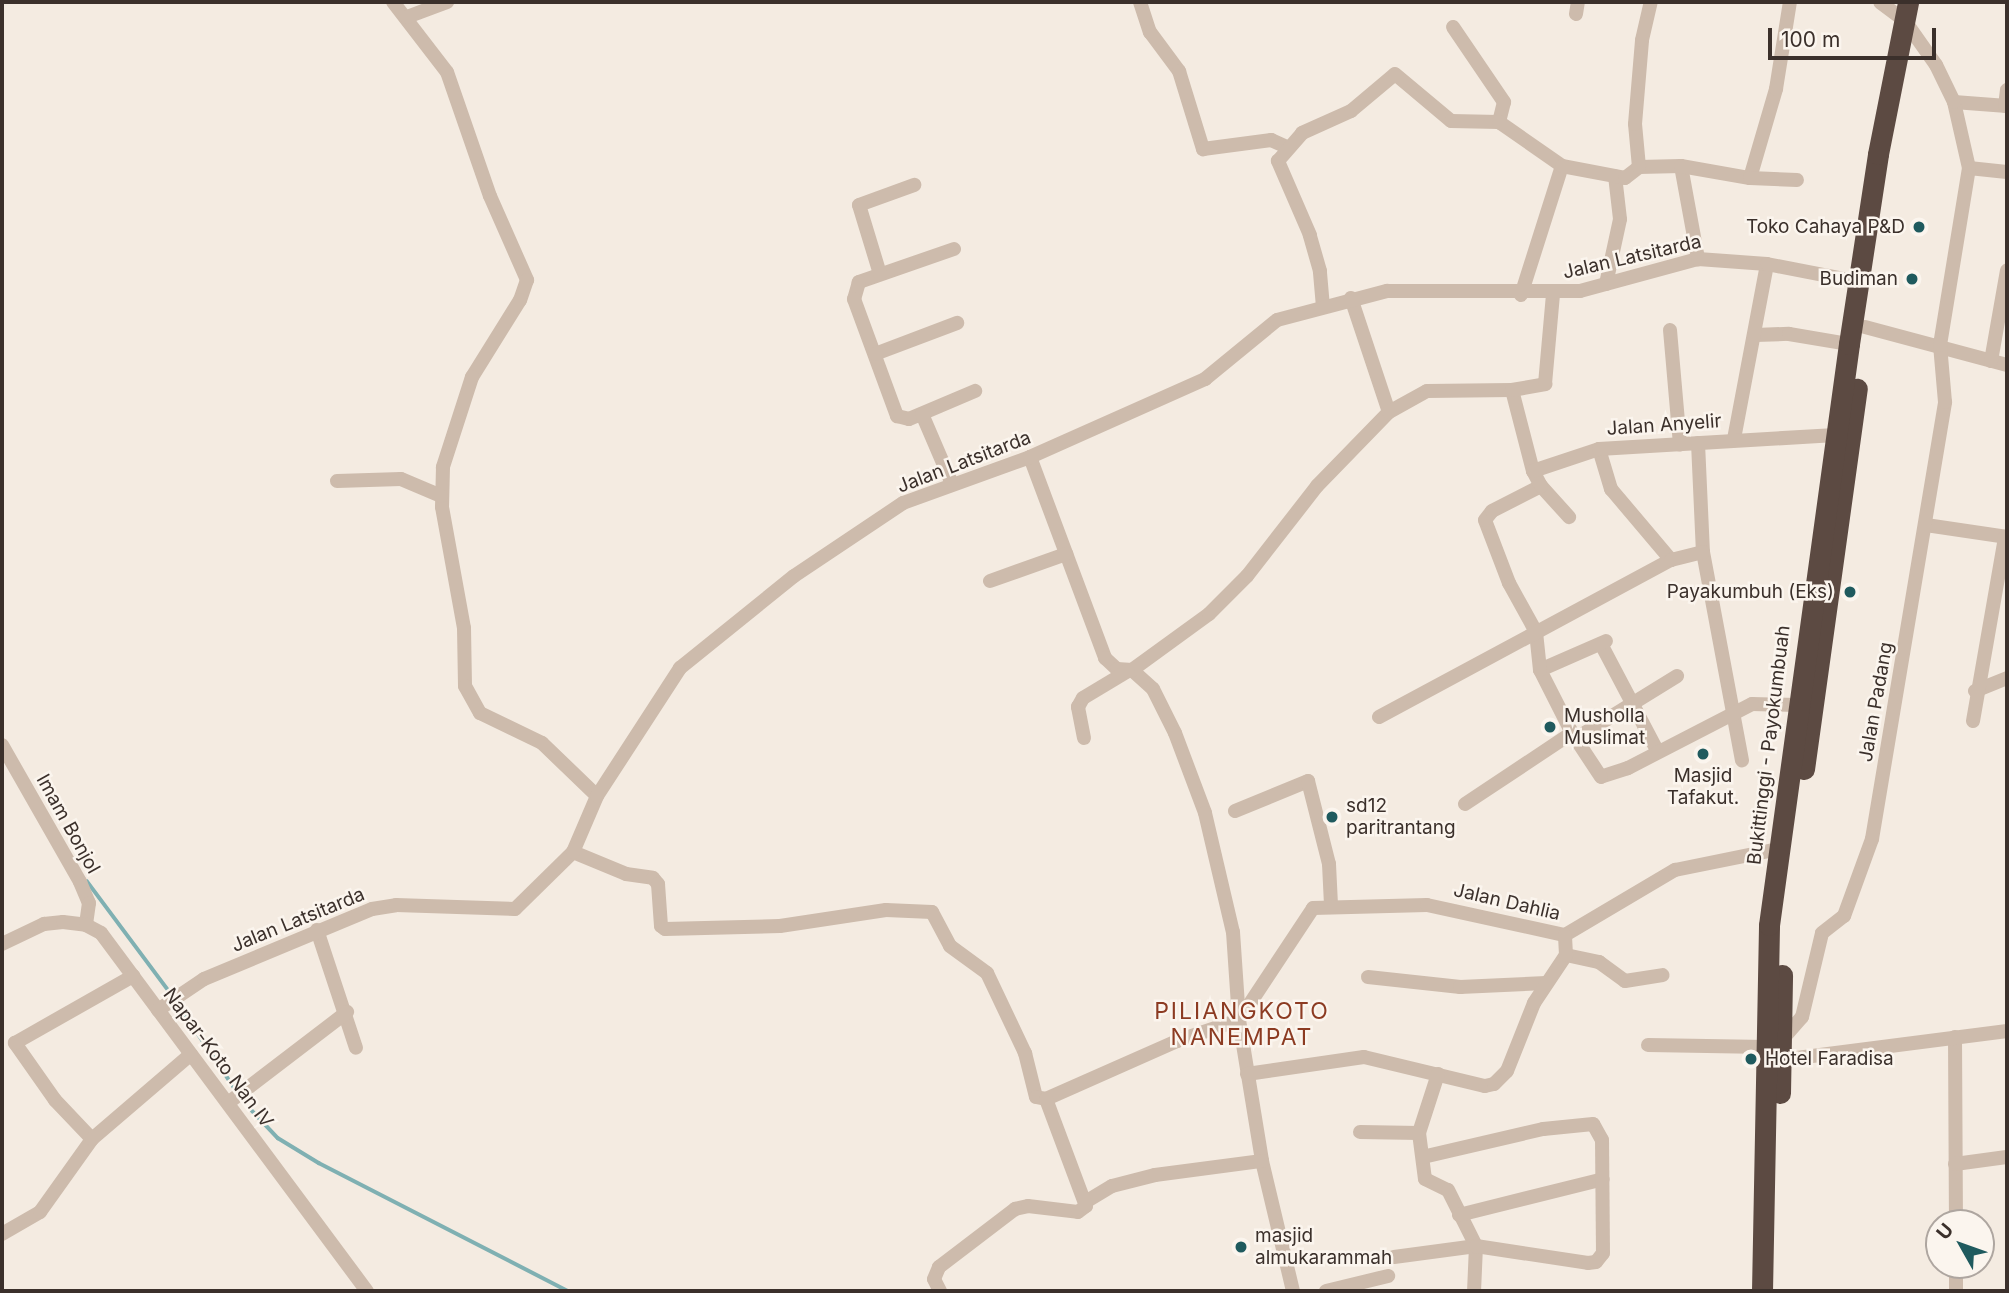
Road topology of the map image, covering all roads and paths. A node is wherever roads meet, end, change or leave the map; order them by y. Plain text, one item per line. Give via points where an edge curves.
1 (393, 2) edge
2 (447, 2) edge
3 (1140, 2) edge
4 (1651, 2) edge
5 (1790, 2) edge
6 (1880, 2) edge
7 (1919, 2) edge
8 (407, 17) junction
9 (1909, 18) edge
10 (1453, 27) dead end
11 (2007, 90) edge
12 (1954, 102) junction
13 (2006, 106) edge
14 (1499, 122) junction
15 (1287, 147) junction
16 (1562, 166) junction
17 (1681, 166) junction
18 (1639, 167) junction
19 (1969, 168) junction
20 (2007, 172) edge
21 (1615, 176) junction
22 (1750, 178) junction
23 (1797, 180) dead end
24 (914, 186) dead end
25 (954, 249) dead end
26 (1698, 259) junction
27 (1767, 264) junction
28 (2007, 270) edge
29 (880, 274) junction
30 (1860, 282) junction
31 (1606, 284) junction
32 (1521, 295) junction
33 (1553, 295) junction
34 (1350, 298) junction
35 (1322, 307) junction
36 (957, 323) dead end
37 (1865, 327) junction
38 (1670, 330) dead end
39 (1755, 335) junction
40 (1849, 344) junction
41 (1940, 345) junction
42 (875, 354) junction
43 (1991, 361) junction
44 (2007, 365) edge
45 (1512, 390) junction
46 (975, 391) dead end
47 (1389, 412) junction
48 (922, 414) junction
49 (1836, 435) junction
50 (1734, 439) junction
51 (1698, 443) junction
52 (1680, 444) junction
53 (1599, 449) junction
54 (1030, 457) junction
55 (1533, 471) junction
56 (1838, 479) junction
57 (337, 481) dead end
58 (952, 484) junction
59 (1541, 486) junction
60 (441, 496) junction
61 (1569, 517) dead end
62 (1926, 524) junction
63 (2006, 537) edge
64 (1703, 552) junction
65 (1066, 554) junction
66 (1671, 560) junction
67 (990, 581) dead end
68 (1535, 632) junction
69 (1130, 670) junction
70 (1541, 670) junction
71 (1676, 676) dead end
72 (2007, 678) edge
73 (1975, 691) junction
74 (1632, 703) junction
75 (1796, 705) junction
76 (1735, 714) junction
77 (1379, 718) dead end
78 (1973, 721) dead end
79 (1574, 736) junction
80 (1084, 738) dead end
81 (2, 745) edge
82 (1658, 752) junction
83 (1742, 760) dead end
84 (597, 796) junction
85 (1465, 804) dead end
86 (1234, 811) dead end
87 (1778, 849) junction
88 (579, 855) junction
89 (1331, 905) junction
90 (86, 925) junction
91 (317, 930) junction
92 (1565, 935) junction
93 (2, 944) edge
94 (1566, 955) junction
95 (1663, 975) dead end
96 (133, 976) junction
97 (1368, 977) dead end
98 (1546, 983) junction
99 (158, 1010) junction
100 (347, 1012) junction
101 (1240, 1020) junction
102 (2007, 1032) edge
103 (1955, 1037) junction
104 (1648, 1045) dead end
105 (356, 1048) dead end
106 (1776, 1049) junction
107 (191, 1054) junction
108 (1247, 1074) junction
109 (1438, 1074) junction
110 (1046, 1099) junction
111 (228, 1104) junction
112 (1360, 1132) dead end
113 (1419, 1133) junction
114 (92, 1139) junction
115 (1423, 1157) junction
116 (2007, 1157) edge
117 (1262, 1161) junction
118 (1955, 1164) junction
119 (1603, 1179) junction
120 (1087, 1201) junction
121 (1956, 1209) edge
122 (1459, 1214) junction
123 (6, 1230) edge
124 (1476, 1246) junction
125 (1394, 1257) dead end
126 (1388, 1276) dead end
127 (367, 1291) edge
128 (940, 1291) edge
129 (1293, 1291) edge
130 (1326, 1291) edge
131 (1474, 1291) edge
132 (1762, 1291) edge
133 (1773, 1291) edge

1 - 8 street
2 - 8 street
3 - 15 street via 1150,32 1179,71 1203,149 1271,140
4 - 18 street via 1642,40 1637,100
5 - 22 street via 1776,89
6 - 9 street
7 - 9 highway, Bukittinggi - Payokumbuah
8 - 60 street via 447,72 490,196 527,280 461,404 443,467
9 - 12 street
9 - 30 highway, Bukittinggi - Payokumbuah via 1878,154
9 - 37 highway, Bukittinggi - Payokumbuah
10 - 14 street via 1504,102
11 - 13 street
12 - 13 street
12 - 19 street
14 - 15 street via 1451,121 1395,74 1351,111 1302,132
14 - 16 street
15 - 35 street via 1278,161 1310,234 1320,271
16 - 21 street
16 - 32 street
17 - 18 street
17 - 22 street
17 - 26 street
18 - 21 street via 1625,178
19 - 20 street
19 - 41 street, Jalan Padang
21 - 31 street via 1620,219
22 - 23 street
24 - 29 street via 859,205
25 - 29 street
26 - 27 street, Jalan Latsitarda
26 - 31 street, Jalan Latsitarda
27 - 30 street, Jalan Latsitarda
27 - 39 street
28 - 43 street
29 - 42 street via 859,282 854,299
30 - 40 highway, Bukittinggi - Payokumbuah
31 - 33 street, Jalan Latsitarda
32 - 33 street, Jalan Latsitarda
32 - 34 street, Jalan Latsitarda via 1387,291
33 - 45 street via 1547,382
34 - 35 street, Jalan Latsitarda
34 - 47 street
35 - 54 street, Jalan Latsitarda via 1268,326 1219,370 1163,402
36 - 42 street
37 - 41 street
37 - 56 highway, Bukittinggi - Payokumbuah
38 - 52 street
39 - 40 street via 1789,334
39 - 50 street
40 - 49 highway, Bukittinggi - Payokumbuah
41 - 43 street
41 - 62 street, Jalan Padang via 1945,402
42 - 48 street via 897,416 909,419
43 - 44 street
45 - 47 street via 1427,391
45 - 55 street
46 - 48 street
47 - 69 street via 1344,455 1228,595
48 - 58 street
49 - 50 street, Jalan Anyelir
49 - 56 highway, Bukittinggi - Payokumbuah
50 - 51 street, Jalan Anyelir
51 - 52 street, Jalan Anyelir
51 - 64 street
52 - 53 street, Jalan Anyelir
53 - 55 street, Jalan Anyelir
53 - 66 street via 1611,489
54 - 58 street, Jalan Latsitarda
54 - 65 street
55 - 59 street
56 - 75 highway, Bukittinggi - Payokumbuah
56 - 106 highway, Bukittinggi - Payokumbuah via 1783,926
57 - 60 street via 401,478
58 - 84 street, Jalan Latsitarda via 903,503 794,576 691,656 660,694
59 - 61 street
59 - 68 street via 1485,520 1509,583
60 - 84 street via 464,628 469,699 489,718 542,743
62 - 63 street
62 - 106 street, Jalan Padang via 1872,839 1844,916 1822,933 1802,1017
63 - 73 street
64 - 66 street
64 - 76 street
65 - 67 street
65 - 69 street via 1105,658 1113,667
66 - 68 street
68 - 70 street
68 - 77 street
69 - 80 street via 1083,698 1078,707
69 - 101 street via 1147,683 1164,708 1205,813 1233,932
70 - 74 street via 1605,642
70 - 79 street
71 - 74 street
72 - 73 street
73 - 78 street
74 - 79 street
74 - 82 street
75 - 76 street via 1752,704
75 - 87 highway, Bukittinggi - Payokumbuah
76 - 82 street
76 - 83 street
79 - 82 street via 1597,773 1606,778
79 - 85 street
81 - 90 street, Imam Bonjol via 80,882 89,903
84 - 88 street, Jalan Latsitarda
86 - 89 street via 1308,781 1329,864
87 - 92 street, Jalan Dahlia via 1675,870
87 - 106 highway, Bukittinggi - Payokumbuah via 1769,925
88 - 91 street, Jalan Latsitarda via 515,908 396,905
88 - 110 street via 626,874 653,878 665,929 780,926 886,910 933,912 950,946 987,973 1025,1053 1036,1097
89 - 92 street, Jalan Dahlia via 1427,905
89 - 101 street via 1313,908
90 - 93 street via 44,924
90 - 96 street, Napar-Koto Nan IV via 101,933
91 - 99 street, Jalan Latsitarda via 204,979
91 - 100 street
92 - 94 street
94 - 95 street via 1599,962 1625,981
94 - 98 street
96 - 99 street, Napar-Koto Nan IV
96 - 114 street via 15,1043 55,1100
97 - 98 street via 1460,987
98 - 109 street via 1498,1082 1485,1086
99 - 107 street, Napar-Koto Nan IV
100 - 105 street
100 - 111 street
101 - 108 street
101 - 110 street via 1177,1041
102 - 103 street
103 - 106 street
103 - 118 street
104 - 106 street
106 - 132 highway, Bukittinggi - Payokumbuah
106 - 133 highway, Bukittinggi - Payokumbuah
107 - 111 street, Napar-Koto Nan IV
107 - 114 street
108 - 109 street via 1364,1058
108 - 117 street
109 - 113 street
110 - 120 street
111 - 127 street, Napar-Koto Nan IV
112 - 113 street
113 - 115 street
114 - 123 street via 45,1208
115 - 119 street via 1543,1129 1593,1124 1601,1135
115 - 122 street via 1425,1179 1448,1190
116 - 118 street
117 - 120 street via 1155,1175 1112,1186
117 - 129 street
118 - 121 street
119 - 122 street
119 - 124 street via 1602,1253 1596,1262
120 - 128 street via 1078,1212 1028,1206 1015,1209 939,1267 934,1279
122 - 124 street
124 - 125 street
124 - 131 street
126 - 130 street

